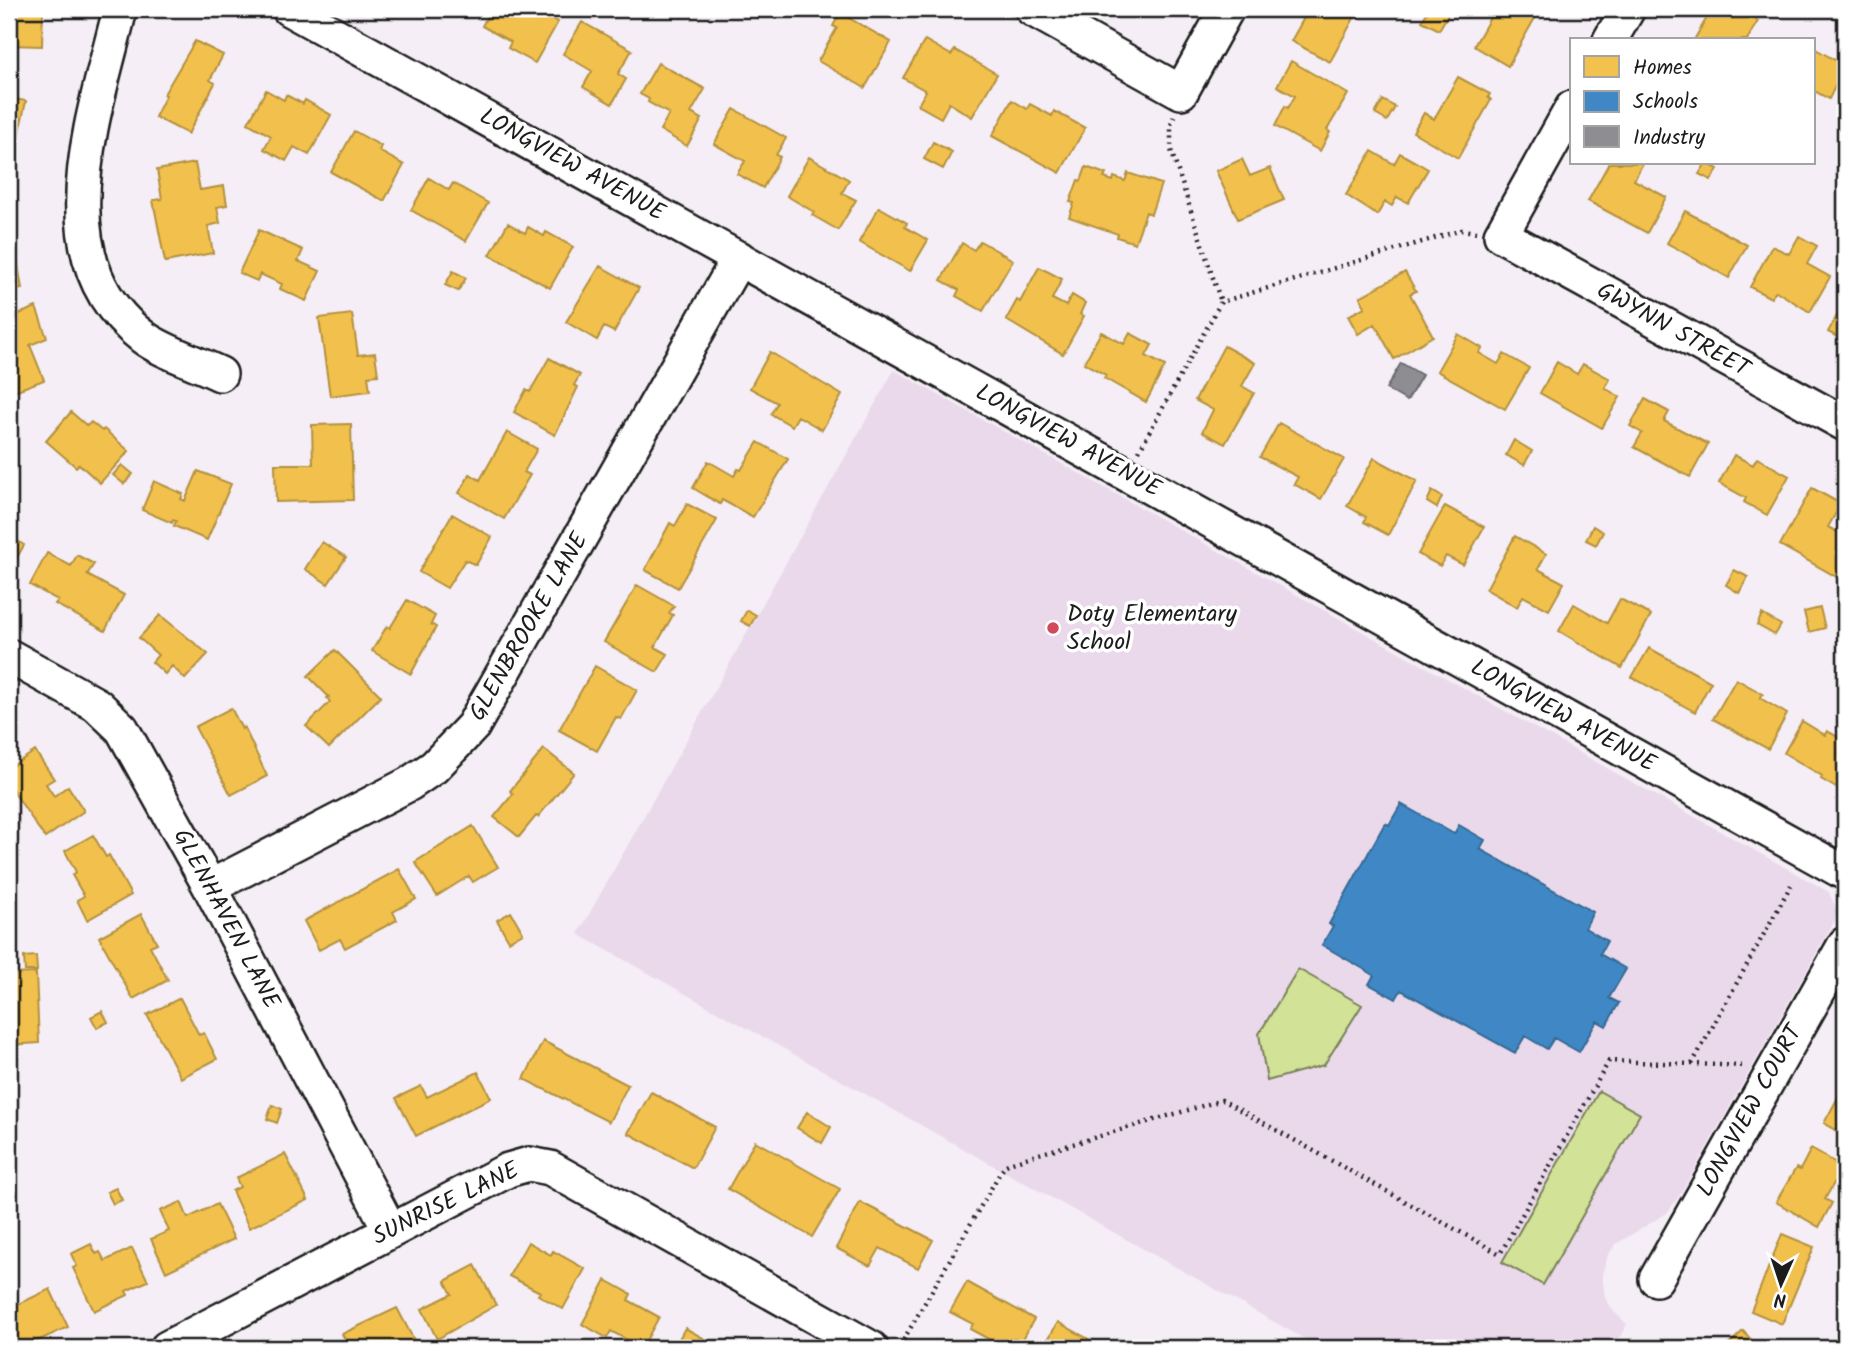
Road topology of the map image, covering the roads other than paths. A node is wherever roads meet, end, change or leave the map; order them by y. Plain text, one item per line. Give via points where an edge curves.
1 (120, 9) edge
2 (289, 9) edge
3 (1032, 9) edge
4 (1227, 9) edge
5 (1628, 9) edge
6 (1611, 38) edge
7 (1570, 112) edge
8 (739, 258) junction
9 (220, 374) dead end
10 (1845, 424) edge
11 (9, 656) edge
12 (1845, 873) edge
13 (210, 887) junction
14 (1845, 944) edge
15 (390, 1230) junction
16 (1656, 1279) dead end
17 (167, 1348) edge
18 (871, 1348) edge

1 - 9 street via 83,171 83,223 89,255 109,301 145,339
2 - 8 street, LONGVIEW AVENUE
3 - 4 street via 1181,92
5 - 6 street
7 - 10 street, GWYNN STREET via 1501,235
8 - 12 street, LONGVIEW AVENUE
8 - 13 street, GLENBROOKE LANE via 487,704 464,737 409,784
11 - 13 street, GLENHAVEN LANE via 97,705 122,729
13 - 15 street, GLENHAVEN LANE
14 - 16 street, LONGVIEW COURT
15 - 17 street, SUNRISE LANE
15 - 18 street, SUNRISE LANE via 508,1170 538,1164

